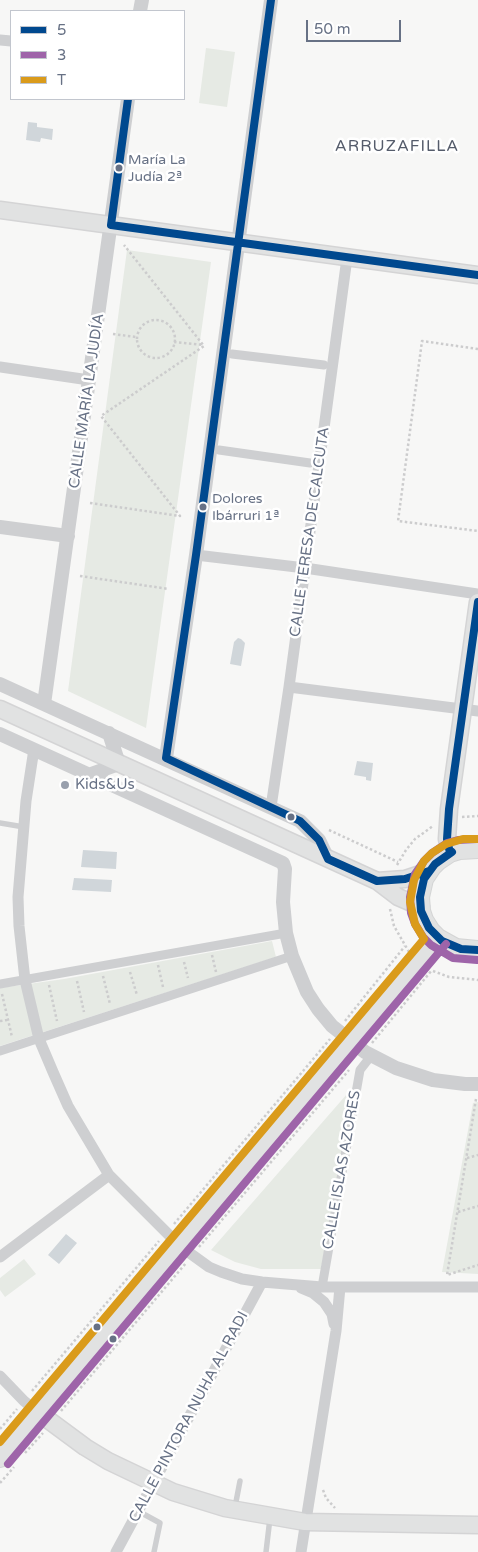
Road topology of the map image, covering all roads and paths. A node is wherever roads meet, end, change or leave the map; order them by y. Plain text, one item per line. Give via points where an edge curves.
1 (271, 0) edge
2 (128, 100) edge
3 (0, 210) edge
4 (111, 224) junction
5 (239, 242) junction
6 (124, 245) dead end
7 (348, 258) junction
8 (478, 275) edge
9 (112, 334) dead end
10 (137, 337) junction
11 (174, 342) junction
12 (204, 346) junction
13 (478, 348) edge
14 (232, 354) dead end
15 (324, 365) dead end
16 (0, 367) edge
17 (90, 380) junction
18 (219, 450) dead end
19 (310, 463) dead end
20 (90, 503) dead end
21 (0, 527) edge
22 (478, 531) edge
23 (68, 536) junction
24 (196, 555) junction
25 (305, 568) junction
26 (80, 576) dead end
27 (169, 589) dead end
28 (478, 594) edge
29 (478, 602) edge
30 (0, 684) edge
31 (289, 686) junction
32 (44, 704) junction
33 (0, 709) edge
34 (470, 710) edge
35 (109, 733) junction
36 (0, 734) edge
37 (34, 749) junction
38 (166, 758) junction
39 (120, 764) junction
40 (90, 774) junction
41 (271, 807) junction
42 (478, 816) edge
43 (448, 820) junction
44 (0, 823) edge
45 (24, 827) junction
46 (326, 829) dead end
47 (478, 849) edge
48 (450, 853) junction
49 (328, 859) junction
50 (398, 862) junction
51 (395, 869) dead end
52 (429, 871) junction
53 (377, 881) junction
54 (421, 906) junction
55 (286, 933) junction
56 (438, 938) junction
57 (405, 946) dead end
58 (210, 947) junction
59 (478, 950) edge
60 (181, 952) junction
61 (156, 956) junction
62 (292, 956) junction
63 (127, 962) junction
64 (101, 966) junction
65 (432, 970) dead end
66 (74, 971) junction
67 (47, 976) junction
68 (25, 980) junction
69 (218, 980) junction
70 (0, 987) edge
71 (192, 989) junction
72 (165, 998) junction
73 (140, 1007) junction
74 (113, 1015) junction
75 (8, 1020) junction
76 (0, 1021) edge
77 (87, 1023) junction
78 (59, 1032) junction
79 (39, 1039) junction
80 (12, 1041) dead end
81 (356, 1045) junction
82 (0, 1051) edge
83 (478, 1084) edge
84 (478, 1102) edge
85 (478, 1155) edge
86 (467, 1158) junction
87 (109, 1175) junction
88 (478, 1206) edge
89 (458, 1212) junction
90 (166, 1234) junction
91 (186, 1250) junction
92 (0, 1257) edge
93 (478, 1265) edge
94 (262, 1282) junction
95 (295, 1285) junction
96 (322, 1286) junction
97 (340, 1287) junction
98 (478, 1287) edge
99 (336, 1331) junction
100 (0, 1376) edge
101 (24, 1401) junction
102 (45, 1418) junction
103 (0, 1429) edge
104 (24, 1456) dead end
105 (0, 1458) edge
106 (18, 1462) dead end
107 (240, 1481) dead end
108 (0, 1483) edge
109 (153, 1483) junction
110 (234, 1510) junction
111 (138, 1511) junction
112 (270, 1516) junction
113 (305, 1522) junction
114 (478, 1524) edge
115 (116, 1552) edge
116 (154, 1552) edge
117 (266, 1552) edge
118 (301, 1552) edge

1 - 5 street
2 - 4 street, CALLE MARÍA LA JUDÍA
3 - 4 main road
4 - 5 main road
4 - 17 street, CALLE MARÍA LA JUDÍA
5 - 7 main road
5 - 24 street
6 - 12 path
7 - 8 main road
7 - 25 street, CALLE TERESA DE CALCUTA
9 - 10 path
10 - 11 path via 142,352 153,358 166,355
10 - 11 path via 146,322 158,320 172,330
11 - 12 path
12 - 20 path via 101,416 180,516
13 - 22 path via 422,341 398,521
14 - 15 street
16 - 17 street
17 - 23 street, CALLE MARÍA LA JUDÍA
18 - 19 street
21 - 23 street
23 - 32 street, CALLE MARÍA LA JUDÍA
24 - 25 street
24 - 38 street
25 - 28 street
25 - 31 street, CALLE TERESA DE CALCUTA
26 - 27 path
29 - 34 main road
30 - 32 street
31 - 34 street
31 - 41 street, CALLE TERESA DE CALCUTA
32 - 35 street
33 - 39 main road
34 - 43 main road
35 - 38 street
35 - 39 street
36 - 37 street
37 - 40 street
37 - 45 street
38 - 41 street
39 - 40 street
39 - 49 main road
40 - 55 street via 280,861 285,869 283,902
41 - 49 street via 300,820 319,840
42 - 43 path
43 - 48 main road
43 - 50 path via 415,838
44 - 45 lane
45 - 68 street via 18,897
46 - 50 path
47 - 48 main road
48 - 52 main road
49 - 53 main road
50 - 51 path
52 - 53 main road via 405,879
52 - 54 main road via 421,888
53 - 54 main road via 398,897
54 - 56 main road via 426,924
55 - 58 street
55 - 62 street
56 - 59 main road via 456,948
56 - 81 main road
57 - 81 path
58 - 60 street
58 - 69 path
60 - 61 street
60 - 71 path
61 - 63 street
61 - 72 path
62 - 69 street
62 - 81 street via 318,1009
63 - 64 street
63 - 73 path
64 - 66 street
64 - 74 path
65 - 81 path
66 - 67 street
66 - 77 path
67 - 68 street
67 - 78 path
68 - 70 street
68 - 79 street
69 - 71 street
70 - 75 path
71 - 72 street
72 - 73 street
73 - 74 street
74 - 77 street
75 - 76 path
75 - 80 path
77 - 78 street
78 - 79 street
79 - 82 street
79 - 87 street via 68,1106
81 - 83 street via 396,1068 432,1080
81 - 90 path
81 - 91 main road
81 - 91 path
81 - 96 street, CALLE ISLAS AZORES via 360,1070
84 - 86 path via 476,1099
85 - 86 path
86 - 89 path
87 - 90 street
87 - 92 street
88 - 89 path
89 - 93 path via 447,1275
90 - 91 street
90 - 101 path
91 - 94 street via 221,1272
91 - 102 main road
91 - 102 path
94 - 95 street
94 - 109 street, CALLE PINTORA NUHA AL RADI
95 - 96 street
95 - 99 street via 324,1302 332,1314
96 - 97 street
97 - 98 street
97 - 99 street
99 - 113 street
100 - 101 street
101 - 102 street
101 - 103 path
102 - 104 path
102 - 105 main road
102 - 109 main road via 108,1461
106 - 108 path
107 - 110 lane
109 - 110 main road
109 - 111 street, CALLE PINTORA NUHA AL RADI
110 - 112 main road
111 - 115 street, CALLE PINTORA NUHA AL RADI
111 - 116 lane via 160,1523
112 - 113 main road
112 - 117 lane
113 - 114 main road
113 - 118 street

